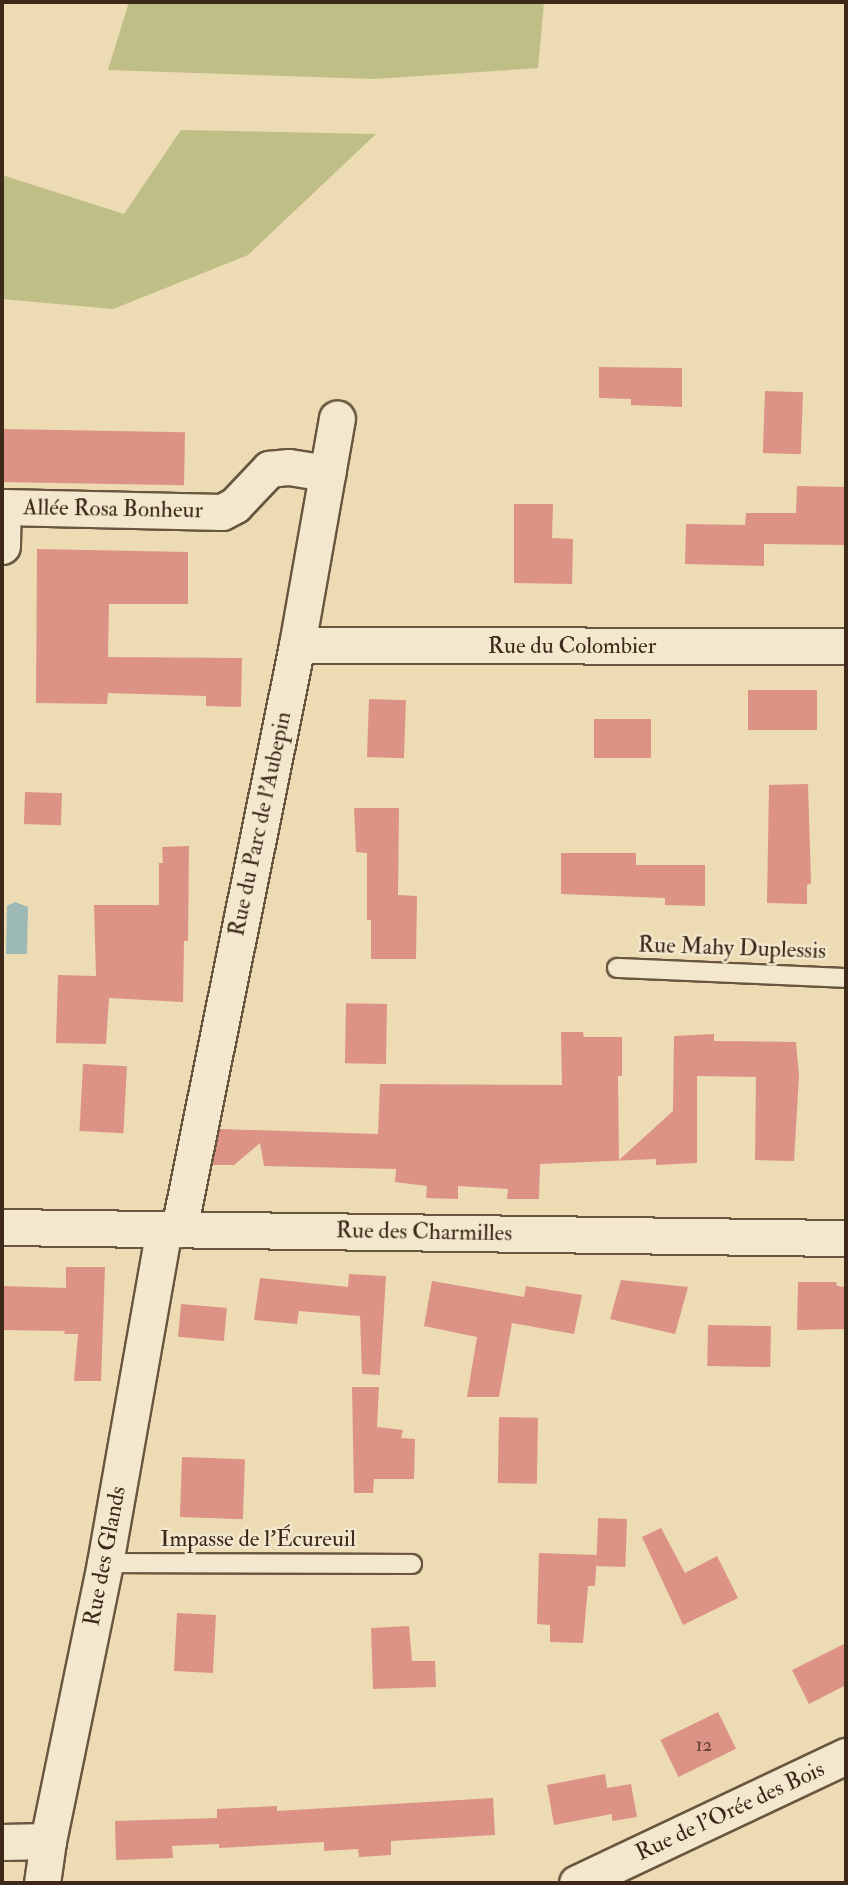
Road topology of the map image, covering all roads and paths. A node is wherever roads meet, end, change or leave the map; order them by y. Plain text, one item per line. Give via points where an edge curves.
1 (337, 418) dead end
2 (328, 473) junction
3 (2, 546) edge
4 (297, 645) junction
5 (846, 646) edge
6 (617, 968) dead end
7 (846, 978) edge
8 (2, 1227) edge
9 (172, 1229) junction
10 (846, 1238) edge
11 (105, 1563) junction
12 (412, 1564) dead end
13 (846, 1756) edge
14 (48, 1841) junction
15 (2, 1842) edge
16 (43, 1883) edge
17 (577, 1883) edge

1 - 2 street, Rue du Parc de l'Aubepin
2 - 3 street, Allée Rosa Bonheur via 269,469 235,505 222,512 3,507
2 - 4 street, Rue du Parc de l'Aubepin
4 - 5 street, Rue du Colombier
4 - 9 street, Rue du Parc de l'Aubepin
6 - 7 lane, Rue Mahy Duplessis
8 - 9 street, Rue des Charmilles
9 - 10 street, Rue des Charmilles
9 - 11 street, Rue des Glands
11 - 12 lane, Impasse de l'Écureuil
11 - 14 street, Rue des Glands
13 - 17 street, Rue de l'Orée des Bois
14 - 15 street
14 - 16 street, Rue des Glands

